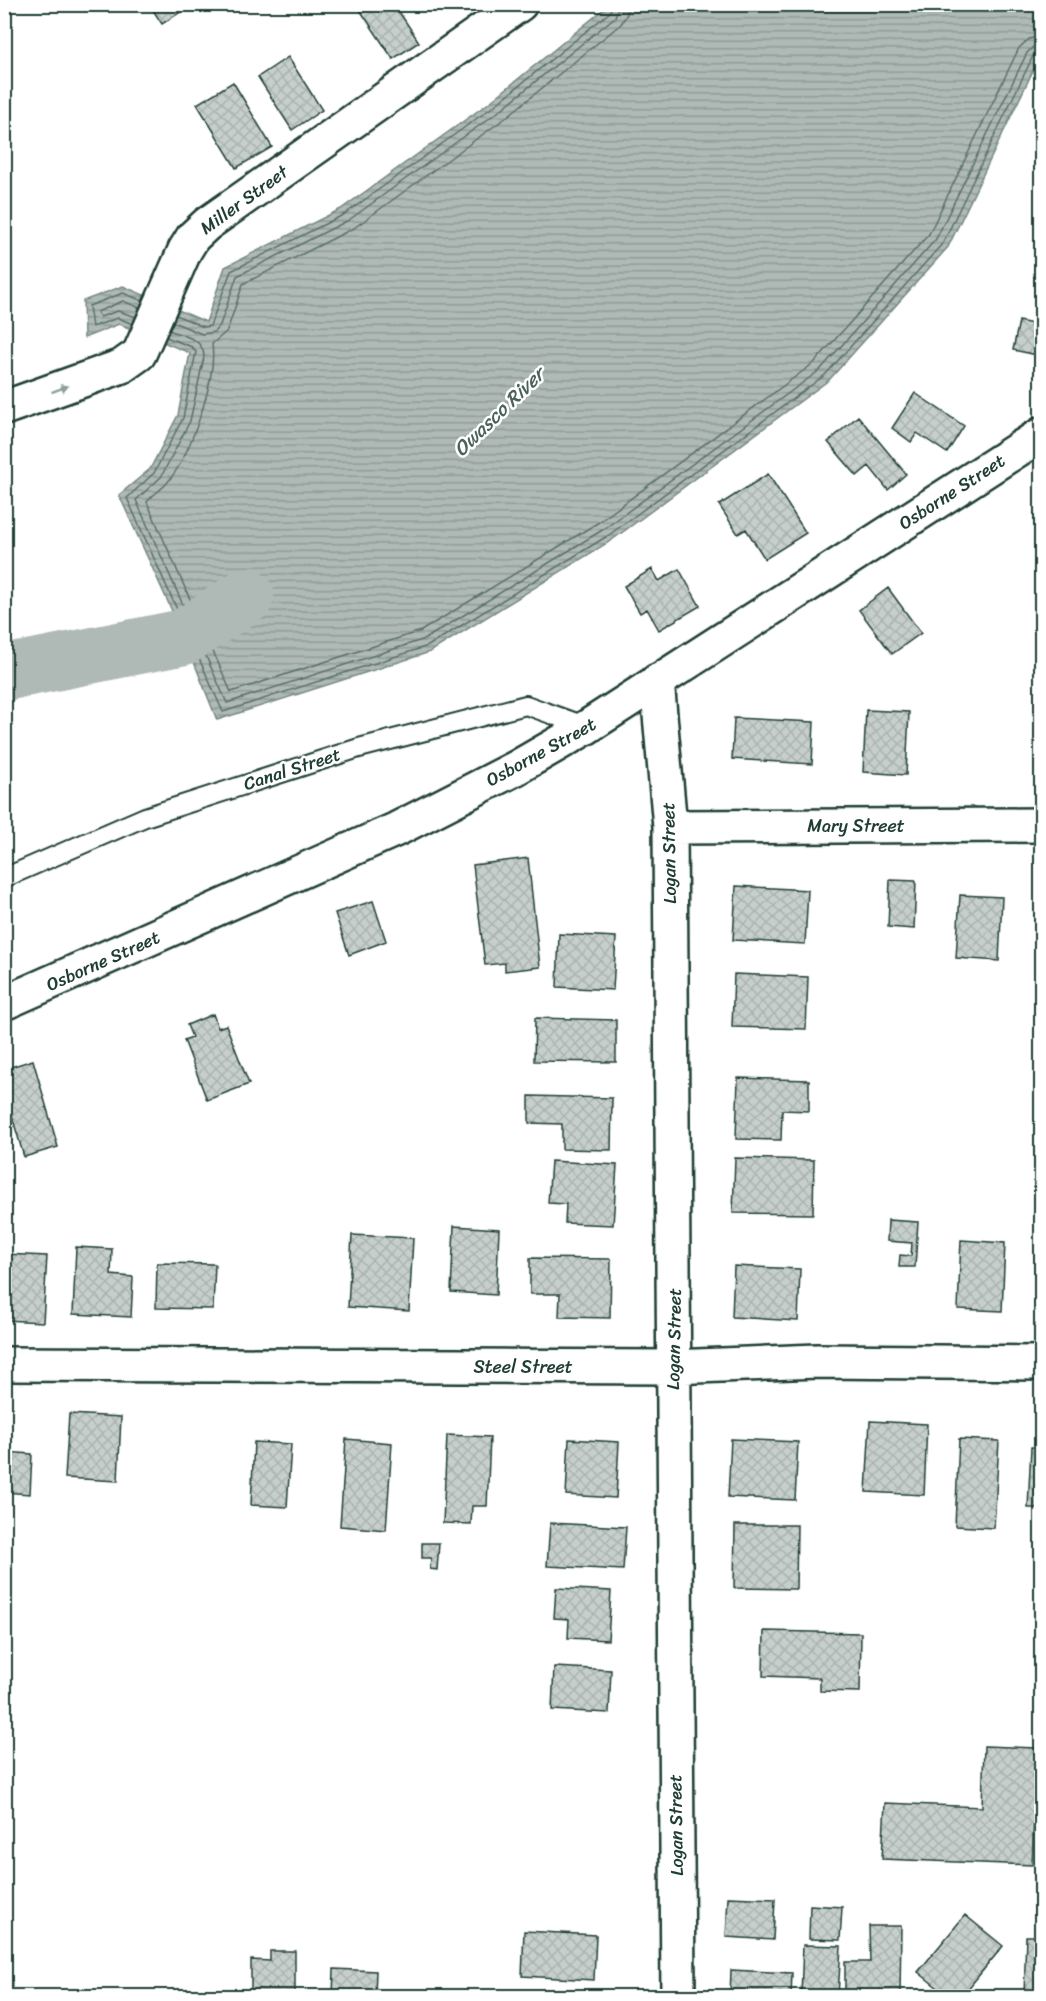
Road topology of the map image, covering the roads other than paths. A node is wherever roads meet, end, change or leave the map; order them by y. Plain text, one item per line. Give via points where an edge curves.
1 (520, 4) edge
2 (4, 408) edge
3 (1041, 434) edge
4 (657, 681) junction
5 (587, 727) junction
6 (1041, 825) edge
7 (670, 827) junction
8 (4, 878) edge
9 (4, 1003) edge
10 (1041, 1363) edge
11 (4, 1364) edge
12 (672, 1367) junction
13 (678, 1996) edge

2 -> 1 street, Miller Street via 122,366 139,354 192,237
3 - 4 street, Osborne Street
4 - 5 street, Osborne Street
4 - 7 street, Logan Street
5 - 8 lane, Canal Street via 526,705 358,748 145,817
5 - 9 street, Osborne Street via 397,829
6 - 7 street, Mary Street
7 - 12 street, Logan Street via 675,1321
10 - 12 street, Steel Street via 817,1361
11 - 12 street, Steel Street
12 - 13 street, Logan Street

